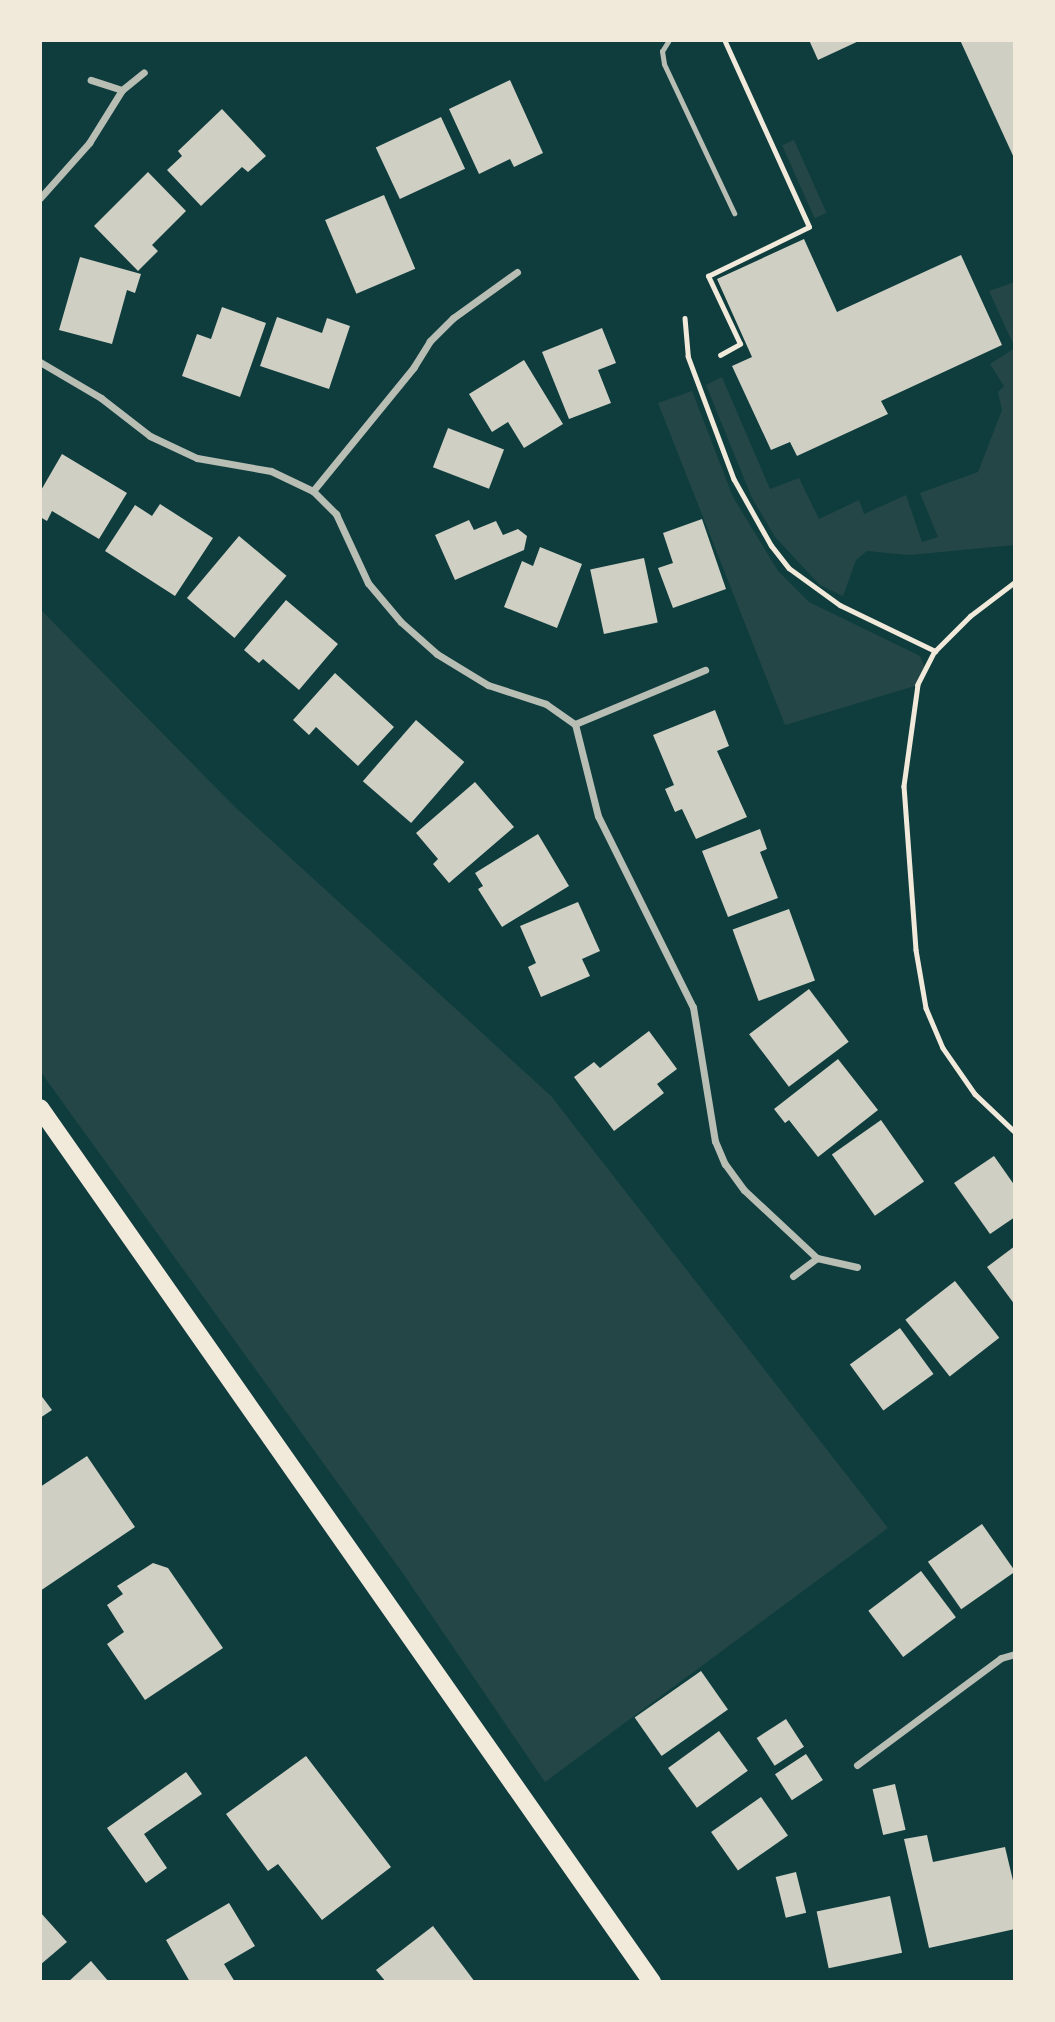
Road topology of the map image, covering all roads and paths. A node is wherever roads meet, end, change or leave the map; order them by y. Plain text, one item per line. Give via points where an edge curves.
1 (669, 40) edge
2 (144, 72) dead end
3 (91, 80) dead end
4 (122, 90) junction
5 (40, 198) edge
6 (734, 214) dead end
7 (517, 272) dead end
8 (685, 318) dead end
9 (40, 362) edge
10 (313, 491) junction
11 (1015, 582) edge
12 (935, 651) junction
13 (705, 670) dead end
14 (575, 723) junction
15 (40, 1108) edge
16 (1015, 1132) edge
17 (817, 1258) junction
18 (857, 1267) dead end
19 (793, 1276) dead end
20 (1015, 1654) edge
21 (857, 1765) dead end
22 (652, 1982) edge

1 - 6 lane via 662,51 664,64
2 - 4 street
3 - 4 street
4 - 5 street via 89,143
7 - 10 street via 453,318 430,341
8 - 12 path via 688,356 734,479 771,545 789,568 840,605
9 - 10 street via 101,398 150,436 186,453 271,471
10 - 14 street via 335,514 368,583 401,622 437,654 488,685 546,704
11 - 12 path via 970,616
12 - 16 path via 918,685 904,786 916,950 926,1008 943,1048 975,1094
13 - 14 street
14 - 17 street via 598,816 692,1007 715,1141 725,1164 744,1191
15 - 22 main road
17 - 18 street
17 - 19 street
20 - 21 street via 1001,1658

